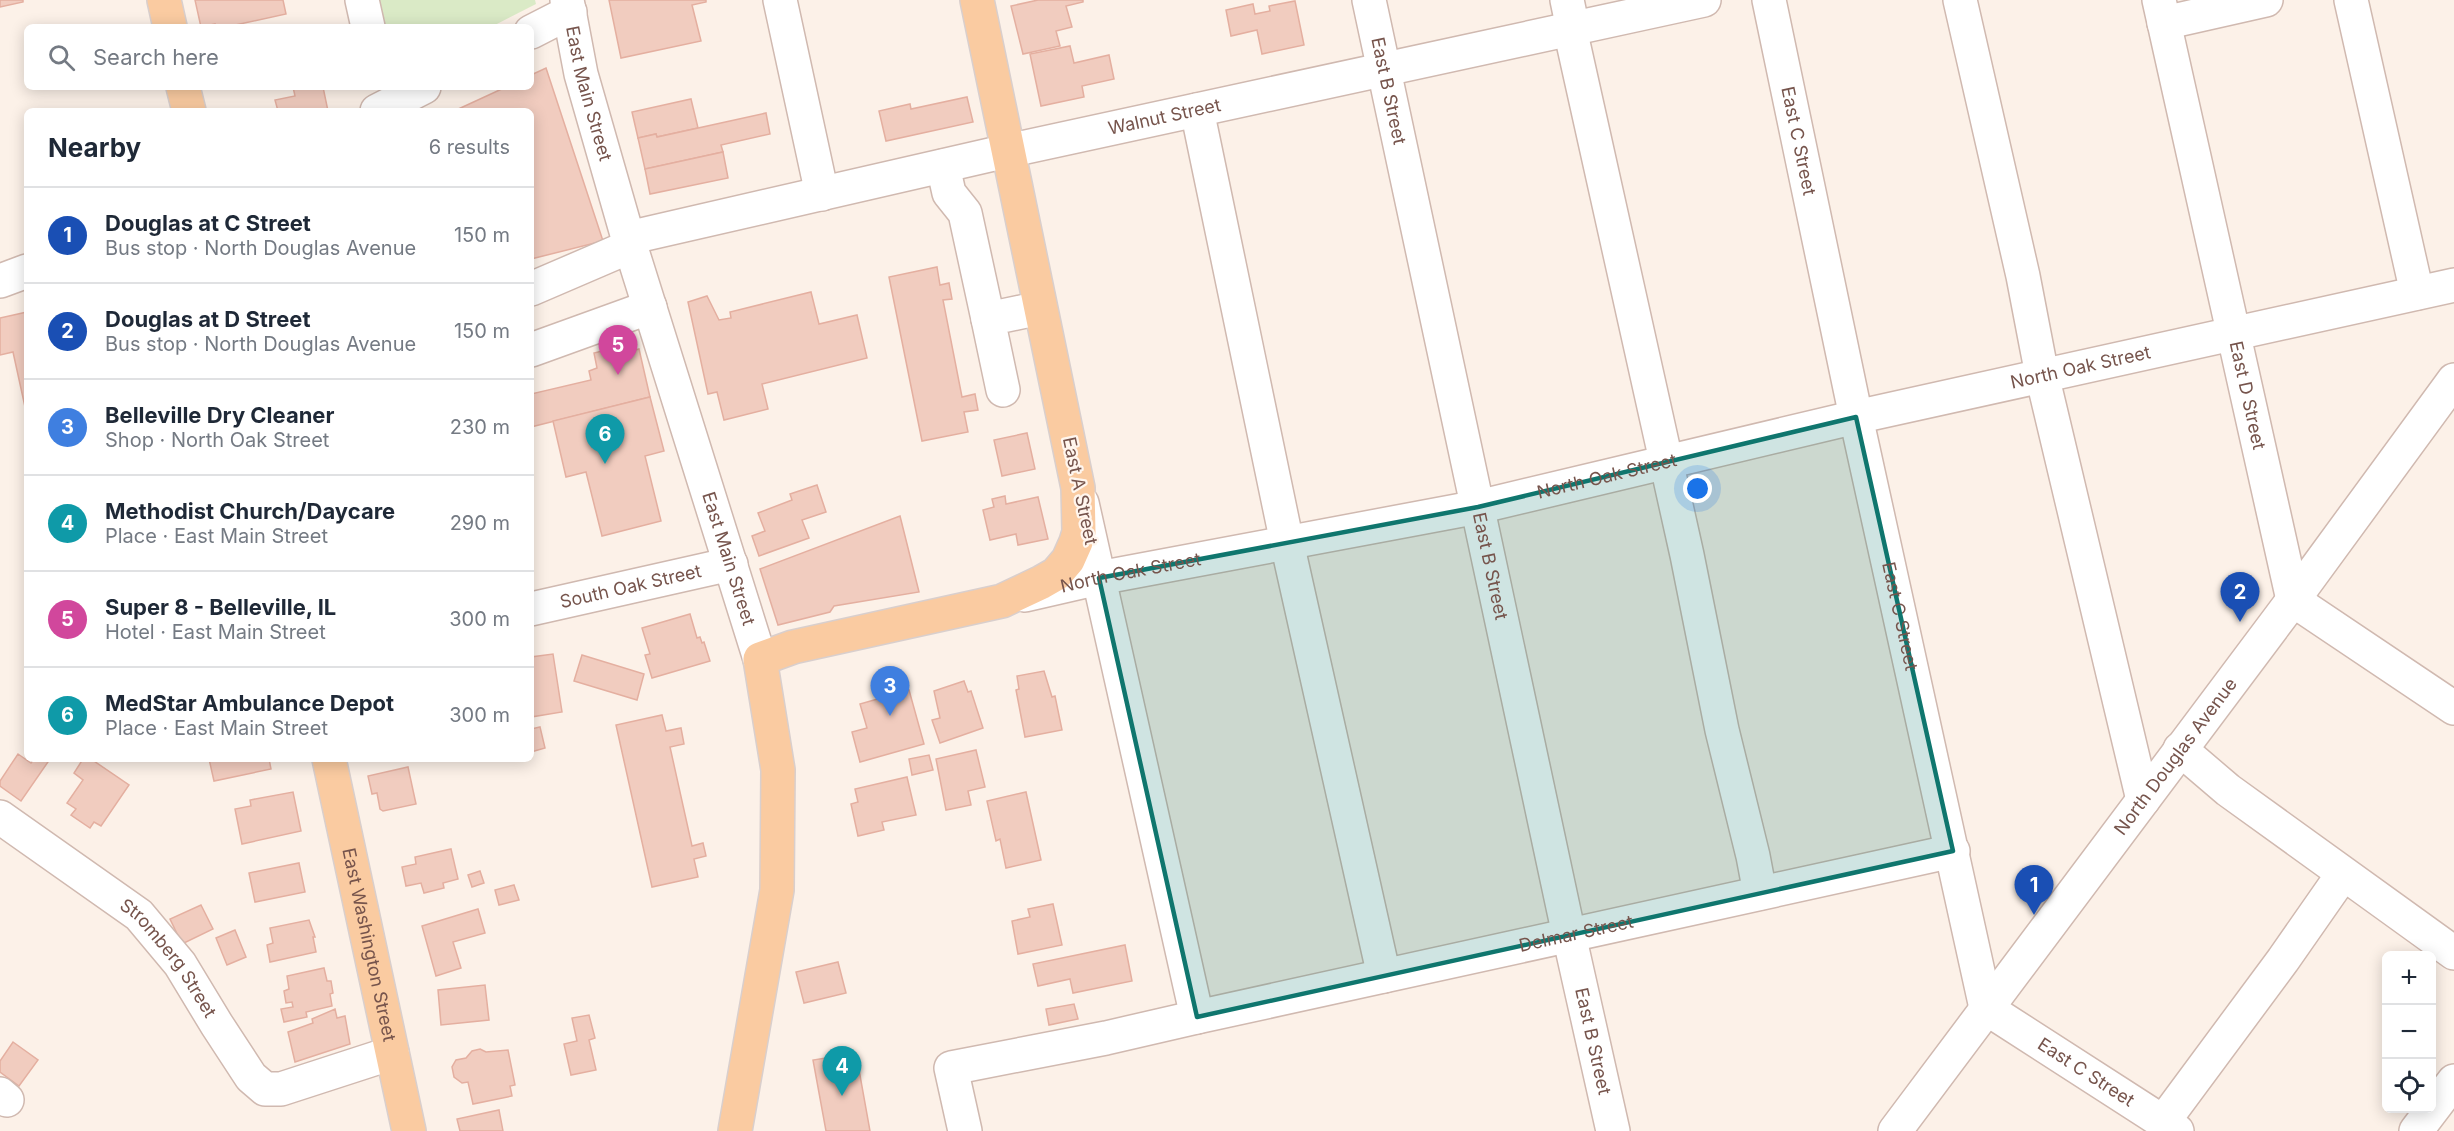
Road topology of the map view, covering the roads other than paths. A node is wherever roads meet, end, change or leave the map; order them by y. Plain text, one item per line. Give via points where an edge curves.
1 (164, 0) edge
2 (362, 0) edge
3 (780, 0) edge
4 (977, 0) edge
5 (1369, 0) edge
6 (1704, 0) edge
7 (1769, 0) edge
8 (1960, 0) edge
9 (2266, 0) edge
10 (2351, 0) edge
11 (568, 6) edge
12 (2161, 11) edge
13 (1570, 19) edge
14 (169, 24) edge
15 (367, 24) edge
16 (534, 30) edge
17 (1384, 70) junction
18 (184, 90) edge
19 (415, 90) edge
20 (381, 102) edge
21 (188, 108) edge
22 (1197, 110) junction
23 (1007, 151) junction
24 (943, 166) junction
25 (822, 194) junction
26 (630, 242) junction
27 (24, 272) edge
28 (0, 281) edge
29 (2454, 285) edge
30 (534, 288) edge
31 (2417, 293) junction
32 (650, 307) junction
33 (1040, 308) junction
34 (988, 319) junction
35 (2232, 333) junction
36 (534, 349) edge
37 (2042, 375) junction
38 (1003, 390) dead end
39 (2448, 400) edge
40 (1856, 417) junction
41 (1665, 462) junction
42 (1078, 488) junction
43 (1478, 507) junction
44 (1287, 543) junction
45 (731, 564) junction
46 (1099, 578) junction
47 (2293, 600) junction
48 (1002, 601) junction
49 (534, 608) edge
50 (760, 659) junction
51 (2454, 708) edge
52 (2180, 749) junction
53 (330, 762) edge
54 (2143, 800) junction
55 (0, 817) edge
56 (1953, 851) junction
57 (2343, 874) junction
58 (1760, 893) junction
59 (1569, 935) junction
60 (2454, 953) edge
61 (1384, 976) junction
62 (1986, 1008) junction
63 (1197, 1017) junction
64 (392, 1053) junction
65 (2454, 1081) edge
66 (2170, 1126) edge
67 (410, 1131) edge
68 (735, 1131) edge
69 (965, 1131) edge
70 (1613, 1131) edge
71 (1895, 1131) edge
72 (2416, 1131) edge

1 - 14 main road
2 - 15 street
3 - 25 street
4 - 23 main road, East A Street
5 - 17 street, East B Street
6 - 13 street, Walnut Street
7 - 40 street, East C Street
8 - 37 street
9 - 12 street
10 - 31 street
11 - 16 street
11 - 26 street, East Main Street via 581,74
12 - 35 street, East D Street
13 - 17 street, Walnut Street
13 - 41 street
17 - 22 street, Walnut Street
17 - 43 street, East B Street
18 - 21 main road
19 - 20 street
22 - 23 street, Walnut Street
22 - 44 street
23 - 24 street, Walnut Street
23 - 33 main road, East A Street
24 - 25 street, Walnut Street
24 - 34 street via 949,192 965,213
25 - 26 street, Walnut Street
26 - 30 street, Walnut Street
26 - 32 street, East Main Street
27 - 28 street
29 - 31 street, North Oak Street
31 - 35 street, North Oak Street
32 - 36 street
32 - 45 street, East Main Street
33 - 34 street
33 - 42 main road, East A Street
34 - 38 street
35 - 37 street, North Oak Street
35 - 47 street, East D Street
37 - 40 street, North Oak Street
37 - 54 street
39 - 47 street, North Douglas Avenue
40 - 41 street, North Oak Street
40 - 56 street, East C Street
41 - 43 street, North Oak Street
41 - 58 street
42 - 46 street, East A Street
42 - 48 main road via 1079,532 1068,560 1056,574
43 - 44 street, North Oak Street
43 - 59 street, East B Street
44 - 46 street, North Oak Street
44 - 61 street
45 - 49 street, South Oak Street
45 - 50 street, East Main Street
46 - 48 street, North Oak Street
46 - 63 street, East A Street
47 - 51 street
47 - 52 street, North Douglas Avenue
48 - 50 main road, North Oak Street via 793,646
50 - 68 main road, East Main Street via 778,770 777,890
52 - 54 street, North Douglas Avenue
52 - 57 street via 2228,790
53 - 64 main road, East Washington Street
54 - 62 street, North Douglas Avenue
55 - 64 street, Stromberg Street via 139,915 180,964 251,1077 266,1089 281,1089
56 - 58 street, Delmar Street
56 - 62 street, East C Street
57 - 60 street
57 - 66 street
58 - 59 street, Delmar Street
59 - 61 street, Delmar Street
59 - 70 street, East B Street
61 - 63 street, Delmar Street
62 - 66 street, East C Street
62 - 71 street, North Douglas Avenue
63 - 69 street, Delmar Street via 951,1068
64 - 67 main road, East Washington Street
65 - 72 street

